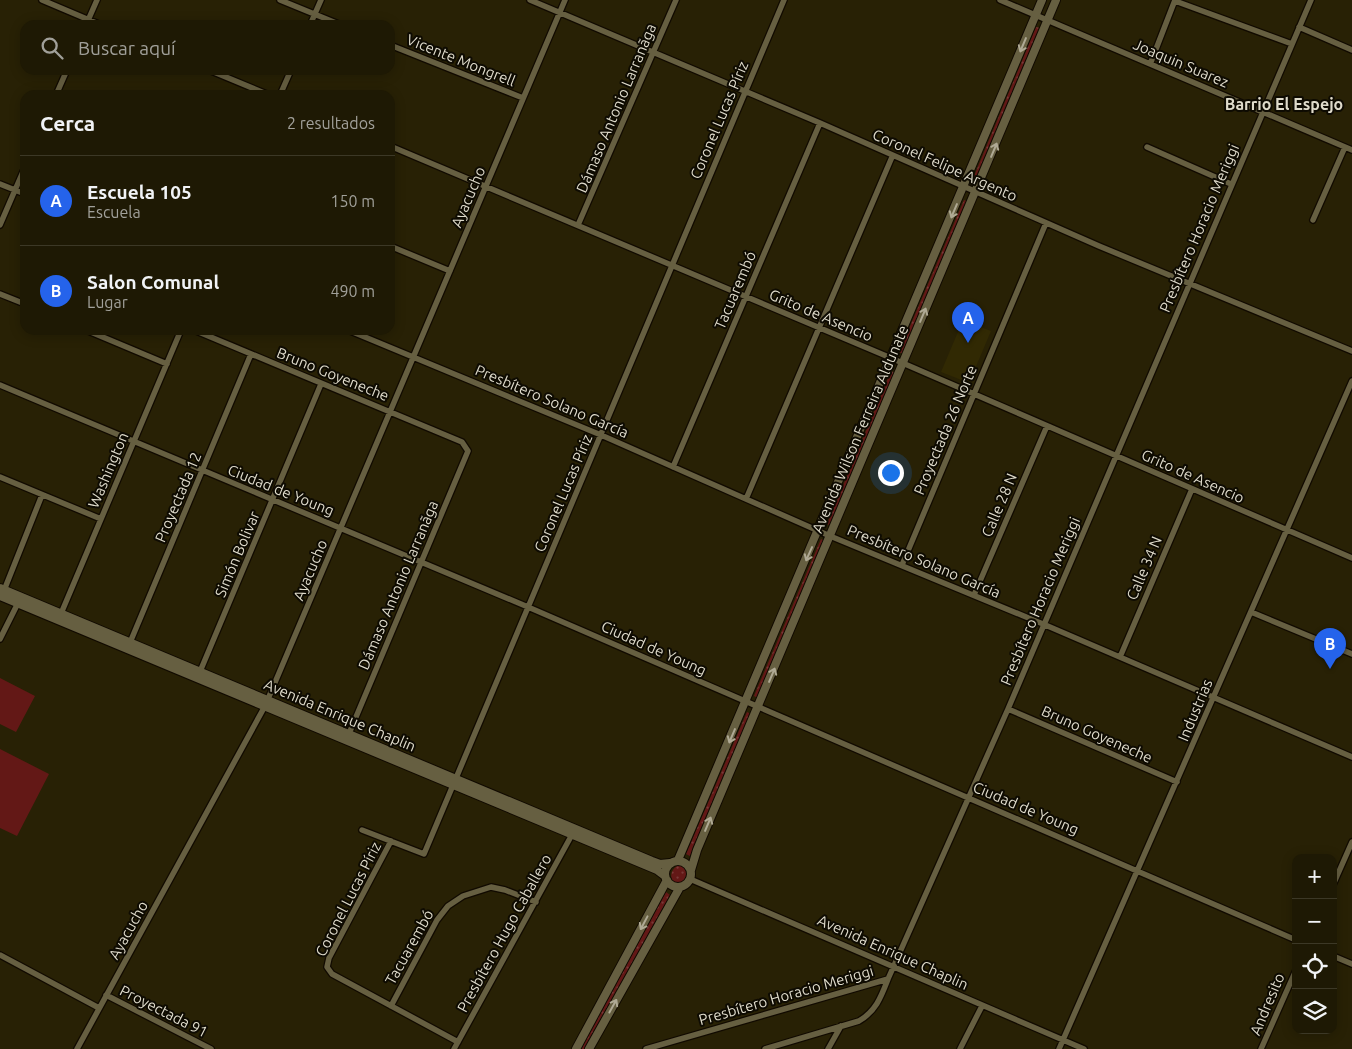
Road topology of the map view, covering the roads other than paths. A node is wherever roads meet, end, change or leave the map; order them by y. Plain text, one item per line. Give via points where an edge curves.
1 (42, 0) edge
2 (97, 0) edge
3 (280, 0) edge
4 (320, 0) edge
5 (530, 0) edge
6 (565, 0) edge
7 (676, 0) edge
8 (784, 0) edge
9 (1000, 0) edge
10 (1042, 0) edge
11 (1056, 0) edge
12 (1175, 0) edge
13 (1311, 0) edge
14 (560, 12) junction
15 (314, 14) junction
16 (1036, 15) junction
17 (83, 20) edge
18 (88, 20) edge
19 (312, 20) edge
20 (329, 20) edge
21 (1048, 20) junction
22 (1299, 27) junction
23 (1292, 44) junction
24 (395, 47) edge
25 (1352, 50) edge
26 (653, 53) junction
27 (1151, 62) junction
28 (65, 75) edge
29 (221, 75) edge
30 (288, 75) edge
31 (58, 90) edge
32 (257, 90) edge
33 (282, 90) edge
34 (744, 92) junction
35 (523, 98) junction
36 (1262, 112) junction
37 (820, 123) junction
38 (1147, 147) dead end
39 (1350, 147) edge
40 (395, 148) edge
41 (892, 156) junction
42 (20, 178) edge
43 (0, 184) edge
44 (1232, 184) junction
45 (486, 186) junction
46 (964, 187) junction
47 (15, 190) junction
48 (20, 192) edge
49 (976, 192) junction
50 (1313, 220) dead end
51 (1046, 223) junction
52 (578, 225) junction
53 (0, 226) edge
54 (395, 248) edge
55 (671, 266) junction
56 (450, 271) junction
57 (1189, 283) junction
58 (0, 294) edge
59 (746, 297) junction
60 (20, 302) edge
61 (820, 328) junction
62 (98, 335) edge
63 (179, 335) edge
64 (206, 335) edge
65 (360, 335) edge
66 (1352, 351) edge
67 (251, 354) junction
68 (413, 358) junction
69 (891, 358) junction
70 (903, 363) junction
71 (166, 364) junction
72 (1352, 381) edge
73 (321, 384) junction
74 (0, 385) edge
75 (974, 394) junction
76 (390, 412) junction
77 (1048, 426) junction
78 (601, 435) junction
79 (134, 441) junction
80 (462, 442) joint
81 (1116, 455) junction
82 (673, 467) junction
83 (203, 472) junction
84 (0, 477) edge
85 (1192, 489) junction
86 (42, 495) junction
87 (746, 499) junction
88 (273, 501) junction
89 (101, 519) junction
90 (341, 528) junction
91 (819, 530) junction
92 (1286, 530) junction
93 (830, 536) junction
94 (1352, 558) edge
95 (421, 562) junction
96 (902, 565) junction
97 (1, 592) edge
98 (974, 595) junction
99 (18, 603) junction
100 (528, 607) junction
101 (1251, 612) junction
102 (59, 617) junction
103 (1043, 624) junction
104 (0, 640) edge
105 (129, 646) junction
106 (1352, 654) edge
107 (1120, 656) junction
108 (199, 675) junction
109 (1214, 697) junction
110 (266, 703) junction
111 (746, 703) junction
112 (758, 707) junction
113 (1008, 709) junction
114 (348, 737) junction
115 (1352, 757) edge
116 (455, 782) junction
117 (1177, 782) junction
118 (969, 798) junction
119 (362, 830) dead end
120 (573, 832) junction
121 (392, 841) junction
122 (1352, 842) edge
123 (674, 862) junction
124 (691, 870) junction
125 (1138, 870) junction
126 (1337, 876) edge
127 (666, 878) junction
128 (690, 879) junction
129 (680, 887) junction
130 (536, 902) junction
131 (1292, 938) edge
132 (0, 956) edge
133 (1337, 958) edge
134 (1352, 964) edge
135 (894, 966) junction
136 (888, 979) junction
137 (1292, 979) edge
138 (106, 995) junction
139 (391, 1006) junction
140 (982, 1006) junction
141 (99, 1008) junction
142 (840, 1026) junction
143 (794, 1040) junction
144 (1064, 1040) junction
145 (458, 1042) junction
146 (77, 1049) edge
147 (211, 1049) edge
148 (454, 1049) edge
149 (576, 1049) edge
150 (589, 1049) edge
151 (646, 1049) edge
152 (765, 1049) edge
153 (789, 1049) edge
154 (828, 1049) edge
155 (960, 1049) edge
156 (1059, 1049) edge
157 (1084, 1049) edge
158 (1261, 1049) edge

1 - 17 street
2 - 18 street
3 - 15 street
4 - 15 street
5 - 14 street, Coronel Felipe Argento
6 - 14 street, Ayacucho
7 - 26 street, Dámaso Antonio Larranãga
8 - 34 street, Coronel Lucas Píriz
9 - 16 street, Joaquin Suarez
10 - 16 street, Avenida Wilson Ferreira Aldunate
11 - 21 street, Avenida Wilson Ferreira Aldunate
12 - 23 street
12 - 27 street
13 - 22 street, Presbítero Horacio Meriggi
14 - 26 street, Coronel Felipe Argento
14 - 35 street, Ayacucho
15 - 19 street
15 - 20 street
16 - 21 street, Joaquin Suarez
16 -> 46 street, Avenida Wilson Ferreira Aldunate
21 - 27 street, Joaquin Suarez
49 -> 21 street, Avenida Wilson Ferreira Aldunate
22 - 23 street, Presbítero Horacio Meriggi
22 - 25 street
23 - 36 street, Presbítero Horacio Meriggi
24 - 35 street, Vicente Mongrell
26 - 34 street, Coronel Felipe Argento
26 - 52 street, Dámaso Antonio Larranãga
27 - 36 street, Joaquin Suarez
28 - 31 street
29 - 32 street
30 - 33 street
34 - 37 street, Coronel Felipe Argento
34 - 55 street, Coronel Lucas Píriz
35 - 45 street, Ayacucho
36 - 39 street, Joaquin Suarez
36 - 44 street, Presbítero Horacio Meriggi
37 - 41 street, Coronel Felipe Argento
37 - 59 street, Tacuarembó
38 - 44 street
39 - 50 street
40 - 45 street, Grito de Asencio
41 - 46 street, Coronel Felipe Argento
41 - 61 street
42 - 47 street
43 - 47 street
44 - 57 street, Presbítero Horacio Meriggi
45 - 52 street, Grito de Asencio
45 - 56 street, Ayacucho
46 - 49 street, Coronel Felipe Argento
46 -> 69 street, Avenida Wilson Ferreira Aldunate
47 - 48 street
47 - 53 street
49 - 51 street, Coronel Felipe Argento
70 -> 49 street, Avenida Wilson Ferreira Aldunate
51 - 57 street, Coronel Felipe Argento
51 - 75 street, Proyectada 26 Norte
52 - 55 street, Grito de Asencio
54 - 56 street
55 - 59 street, Grito de Asencio
55 - 78 street, Coronel Lucas Píriz
56 - 68 street, Ayacucho
57 - 66 street, Coronel Felipe Argento
57 - 81 street, Presbítero Horacio Meriggi
58 - 60 street
59 - 61 street, Grito de Asencio
59 - 82 street, Tacuarembó
61 - 69 street, Grito de Asencio
61 - 87 street
62 - 71 street
63 - 71 street, Washington
64 - 67 street, Bruno Goyeneche
65 - 68 street, Presbítero Solano García
67 - 73 street, Bruno Goyeneche
67 - 83 street, Proyectada 12
68 - 76 street, Ayacucho
68 - 78 street, Presbítero Solano García
69 - 70 street, Grito de Asencio
69 - 91 street, Avenida Wilson Ferreira Aldunate
70 - 75 street, Grito de Asencio
70 - 93 street, Avenida Wilson Ferreira Aldunate
71 - 79 street, Washington
72 - 92 street, Industrias
73 - 76 street, Bruno Goyeneche
73 - 88 street, Simón Bolivar
74 - 79 street, Ciudad de Young
75 - 77 street, Grito de Asencio
75 - 96 street, Proyectada 26 Norte
76 - 80 street, Bruno Goyeneche
76 - 90 street, Ayacucho
77 - 81 street, Grito de Asencio
77 - 98 street, Calle 28 N
78 - 82 street, Presbítero Solano García
78 - 100 street, Coronel Lucas Píriz
79 - 83 street, Ciudad de Young
79 - 89 street, Washington
80 - 95 street, Dámaso Antonio Larranãga via 468,451
81 - 85 street, Grito de Asencio
81 - 103 street, Presbítero Horacio Meriggi
82 - 87 street, Presbítero Solano García
83 - 88 street, Ciudad de Young
83 - 105 street, Proyectada 12
84 - 86 street
85 - 92 street, Grito de Asencio
85 - 107 street, Calle 34 N
86 - 89 street
86 - 97 street
87 - 91 street, Presbítero Solano García
88 - 90 street, Ciudad de Young
88 - 108 street, Simón Bolivar
89 - 102 street, Washington
90 - 95 street, Ciudad de Young
90 - 110 street, Ayacucho
91 - 93 street, Presbítero Solano García
91 -> 111 street, Avenida Wilson Ferreira Aldunate
92 - 94 street, Grito de Asencio
92 - 101 street, Industrias
93 - 96 street, Presbítero Solano García
112 -> 93 street, Avenida Wilson Ferreira Aldunate
95 - 100 street, Ciudad de Young
95 - 114 street, Dámaso Antonio Larranãga
96 - 98 street, Presbítero Solano García
97 - 99 street, Avenida Enrique Chaplin
97 - 102 street, Avenida Enrique Chaplin
98 - 103 street, Presbítero Solano García
99 - 102 street, Avenida Enrique Chaplin
99 - 104 street
100 - 111 street, Ciudad de Young
100 - 116 street, Coronel Lucas Píriz
101 - 106 street
101 - 109 street, Industrias
102 - 105 street, Avenida Enrique Chaplin
103 - 107 street, Presbítero Solano García
103 - 113 street, Presbítero Horacio Meriggi
105 - 108 street, Avenida Enrique Chaplin
107 - 109 street, Presbítero Solano García
108 - 110 street, Avenida Enrique Chaplin
109 - 115 street, Presbítero Solano García
109 - 117 street, Industrias
110 - 114 street, Avenida Enrique Chaplin
110 - 138 street, Ayacucho
111 - 112 street, Ciudad de Young
111 -> 123 street, Avenida Wilson Ferreira Aldunate
112 - 118 street, Ciudad de Young
124 -> 112 street, Avenida Wilson Ferreira Aldunate
113 - 117 street, Bruno Goyeneche
113 - 118 street, Presbítero Horacio Meriggi
114 - 116 street, Avenida Enrique Chaplin
116 - 120 street, Avenida Enrique Chaplin
116 - 121 street, Coronel Lucas Píriz via 424,854
117 - 125 street, Industrias
118 - 125 street, Ciudad de Young
118 - 135 street, Presbítero Horacio Meriggi
119 - 121 street, Coronel Lucas Píriz
120 - 123 street, Avenida Enrique Chaplin via 660,864
120 - 127 street, Avenida Enrique Chaplin
120 - 130 street, Presbítero Hugo Caballero
121 - 139 street, Coronel Lucas Píriz via 327,967 332,974
122 - 126 street
123 - 124 street via 686,863
123 - 127 street via 666,869
124 - 128 street
125 - 131 street, Ciudad de Young
125 - 144 street, Industrias
127 - 129 street via 672,885
127 -> 149 street
128 - 129 street
128 - 135 street, Avenida Enrique Chaplin
150 -> 129 street
130 - 139 street, Tacuarembó via 491,887 463,896 448,906 437,920
130 - 145 street, Presbítero Hugo Caballero
132 - 141 street, Proyectada 91
133 - 134 street
135 - 136 street, Presbítero Horacio Meriggi
135 - 140 street, Avenida Enrique Chaplin
136 - 142 street via 878,1004 868,1016
136 - 151 street, Presbítero Horacio Meriggi
137 - 158 street, Andresito
138 - 141 street, Ayacucho
138 - 147 street, Proyectada 91
139 - 145 street
140 - 144 street, Avenida Enrique Chaplin
140 - 155 street
141 - 146 street, Ayacucho
142 - 143 street
142 - 154 street
143 - 152 street
143 - 153 street
144 - 156 street, Industrias
144 - 157 street, Avenida Enrique Chaplin
145 - 148 street, Presbítero Hugo Caballero

